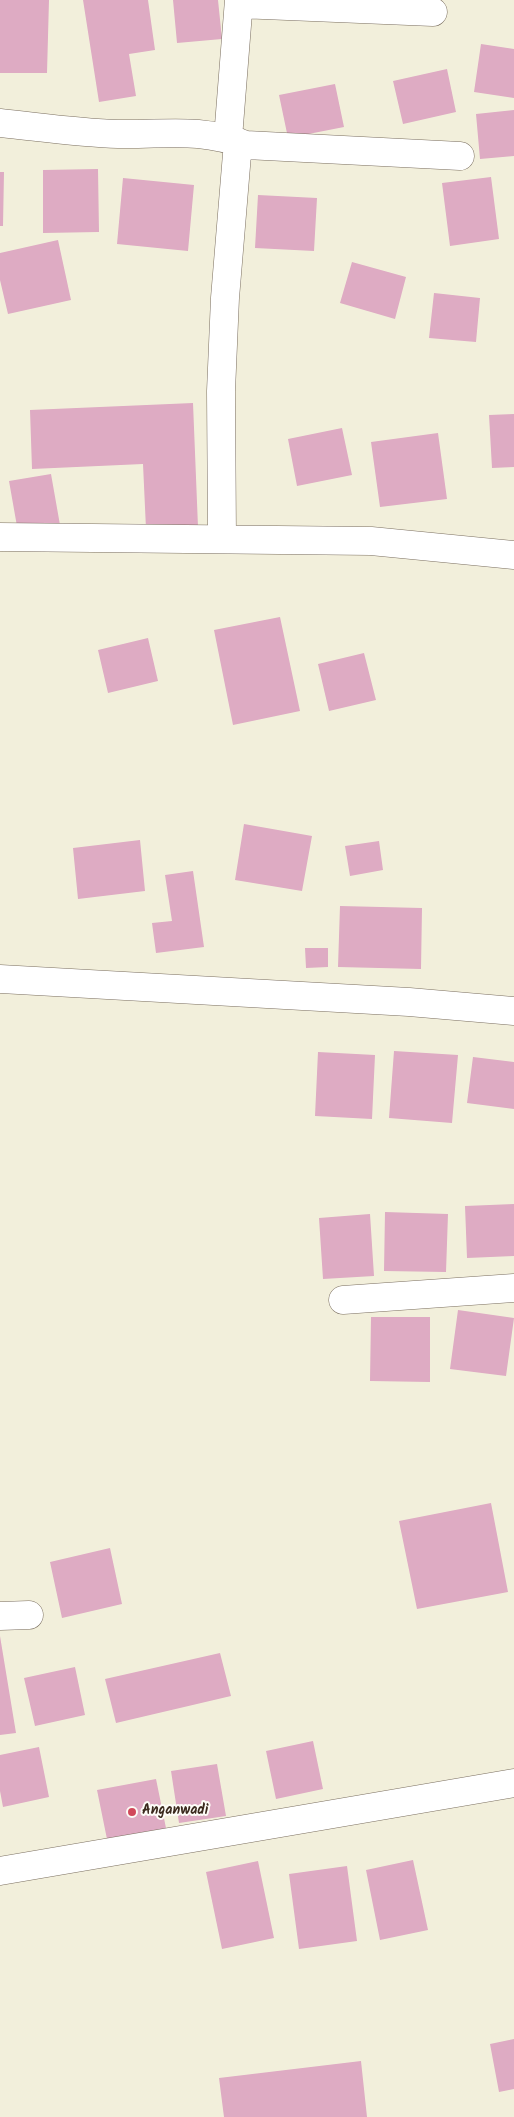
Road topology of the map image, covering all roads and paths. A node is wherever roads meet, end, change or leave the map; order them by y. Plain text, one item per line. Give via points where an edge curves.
1 (239, 2) edge
2 (433, 12) dead end
3 (0, 123) edge
4 (233, 140) junction
5 (460, 156) dead end
6 (0, 537) edge
7 (222, 539) junction
8 (514, 555) edge
9 (0, 979) edge
10 (514, 1011) edge
11 (514, 1288) edge
12 (343, 1300) dead end
13 (29, 1615) dead end
14 (0, 1616) edge
15 (514, 1784) edge
16 (0, 1871) edge

1 - 2 street
1 - 4 street
3 - 4 street via 117,134 188,132
4 - 5 street via 246,145
4 - 7 street via 221,391
6 - 7 street
7 - 8 street via 371,541
9 - 10 street
11 - 12 street
13 - 14 street
15 - 16 street

